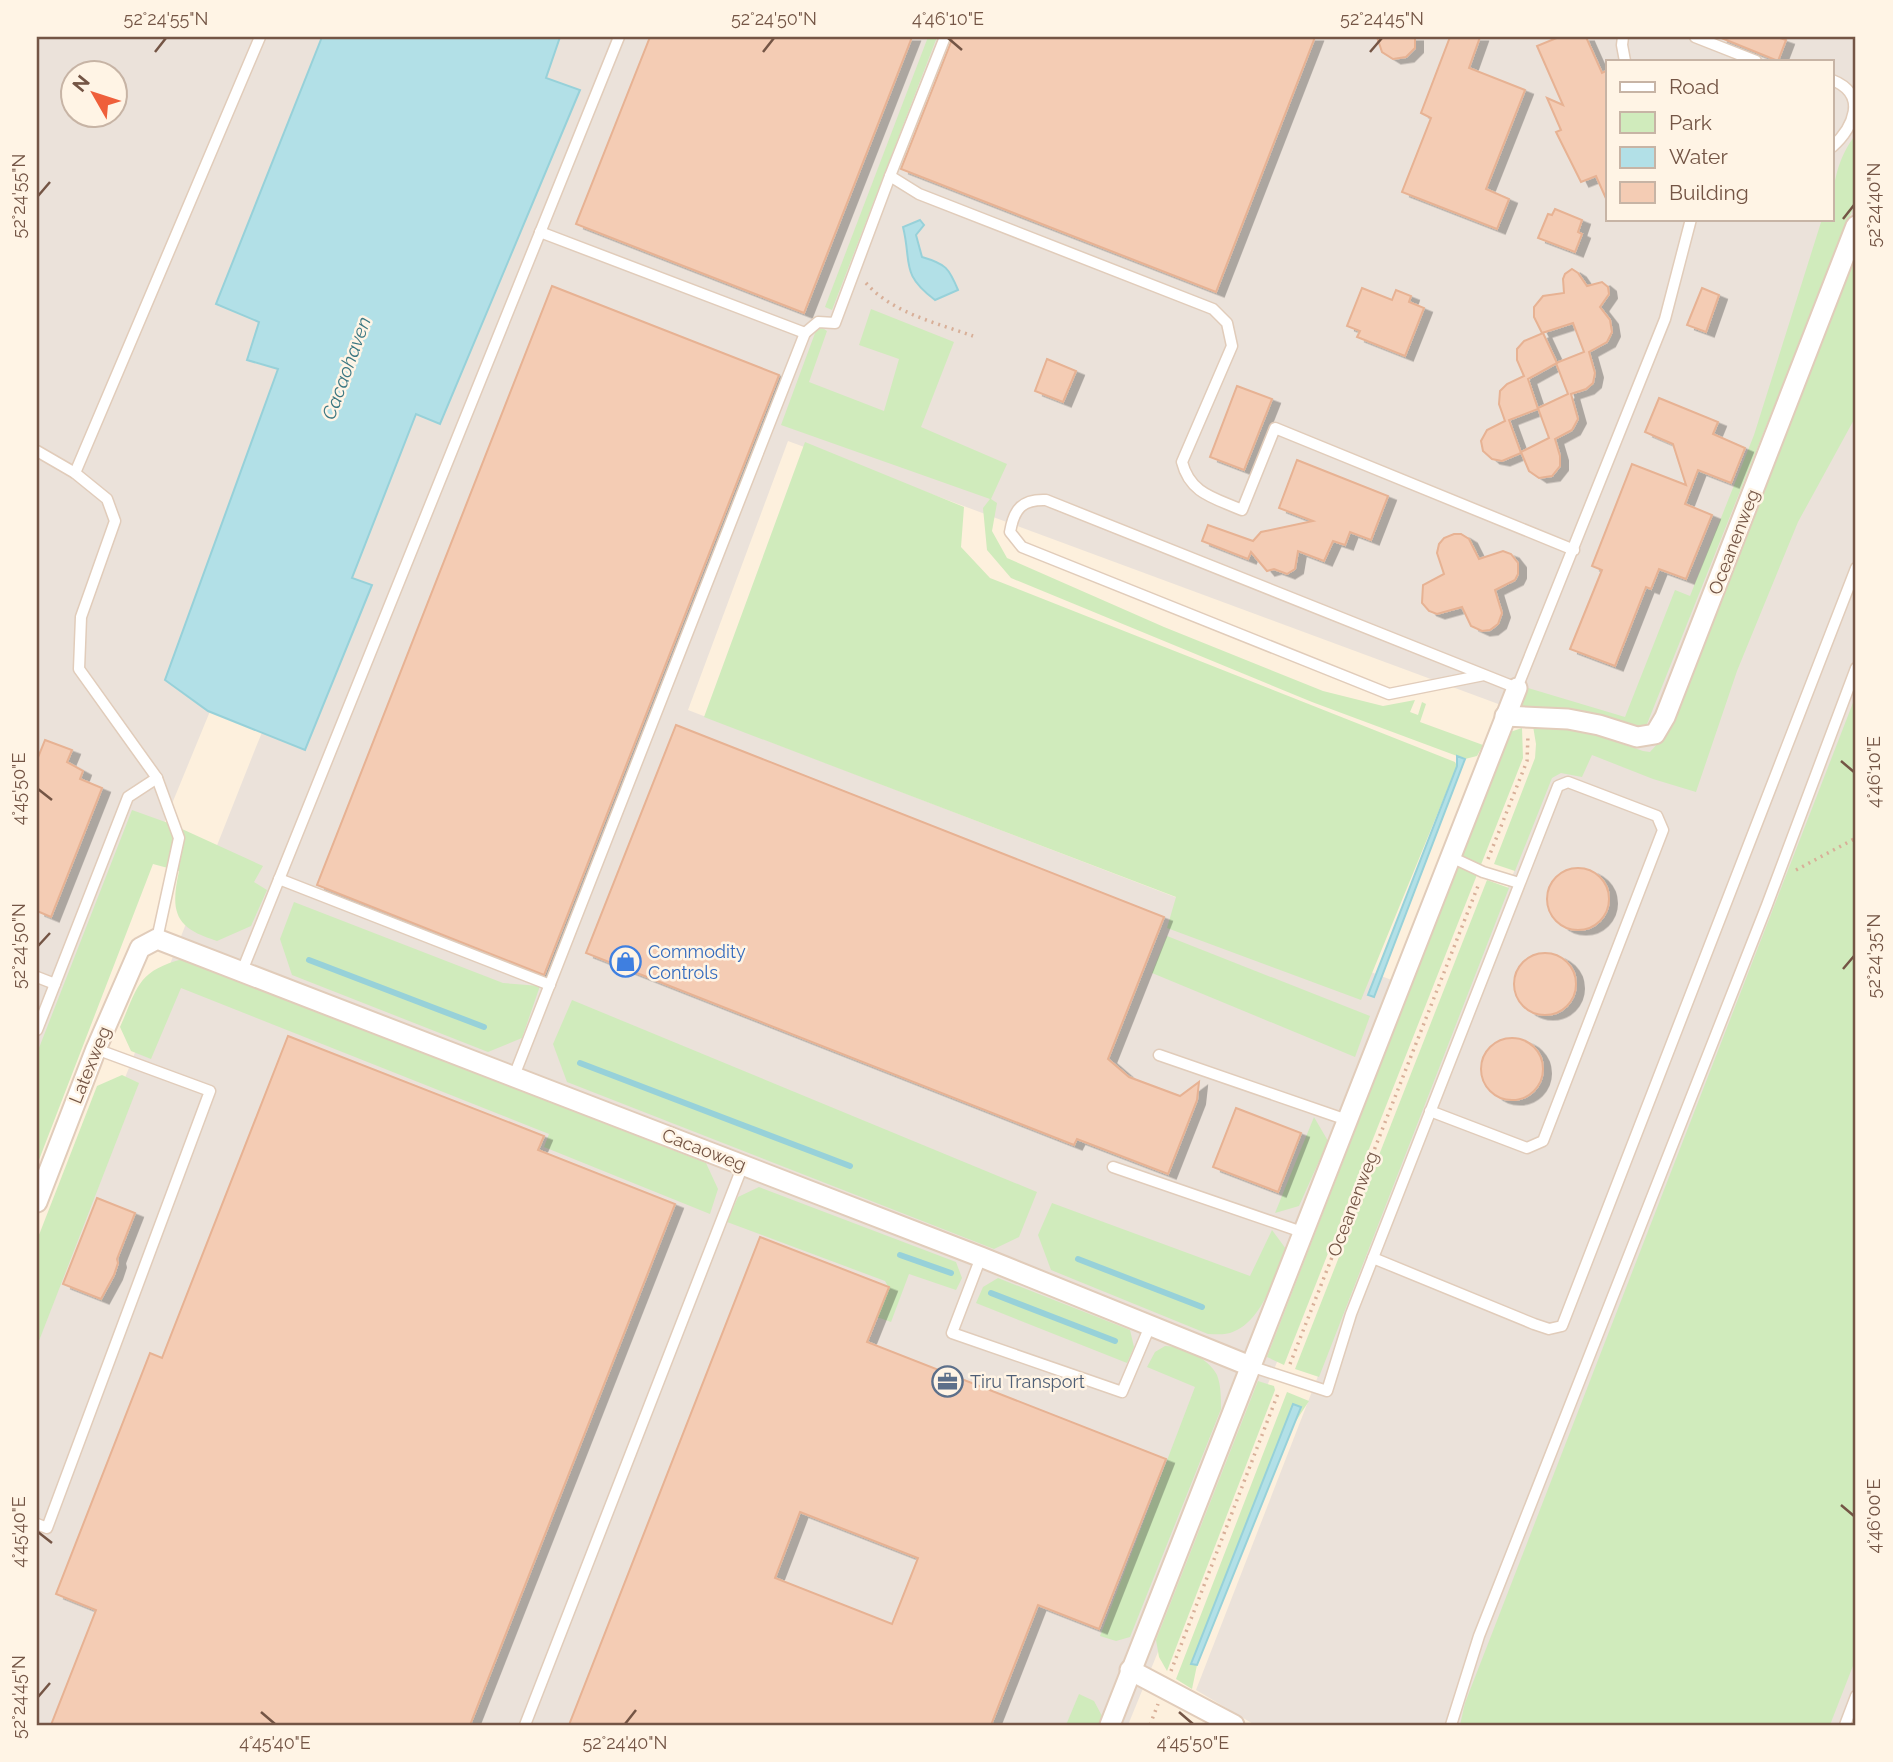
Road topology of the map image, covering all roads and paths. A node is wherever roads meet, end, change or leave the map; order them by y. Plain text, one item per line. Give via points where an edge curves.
1 (260, 37) edge
2 (619, 37) edge
3 (945, 37) edge
4 (1623, 37) edge
5 (1695, 37) edge
6 (1625, 60) edge
7 (1753, 60) edge
8 (1834, 81) edge
9 (1834, 146) edge
10 (890, 177) junction
11 (1691, 220) edge
12 (1856, 226) edge
13 (540, 232) junction
14 (855, 268) junction
15 (806, 333) junction
16 (973, 336) dead end
17 (37, 451) edge
18 (75, 473) junction
19 (1574, 550) junction
20 (1856, 568) edge
21 (1856, 668) edge
22 (1484, 675) junction
23 (1517, 688) junction
24 (1505, 716) junction
25 (1527, 717) junction
26 (157, 778) junction
27 (1856, 838) edge
28 (1451, 857) junction
29 (1483, 872) junction
30 (279, 879) junction
31 (1776, 880) junction
32 (1519, 883) junction
33 (157, 939) junction
34 (242, 971) junction
35 (37, 977) edge
36 (55, 984) junction
37 (550, 985) junction
38 (37, 1030) edge
39 (96, 1049) junction
40 (1159, 1055) dead end
41 (514, 1076) junction
42 (1430, 1111) junction
43 (1347, 1120) junction
44 (743, 1165) junction
45 (1113, 1167) dead end
46 (37, 1202) edge
47 (1302, 1232) junction
48 (981, 1257) junction
49 (1373, 1258) junction
50 (1150, 1325) junction
51 (1250, 1366) junction
52 (1284, 1379) junction
53 (37, 1524) edge
54 (1130, 1671) junction
55 (1164, 1689) junction
56 (1856, 1696) edge
57 (1854, 1712) edge
58 (525, 1725) edge
59 (1110, 1725) edge
60 (1150, 1725) edge
61 (1234, 1725) edge
62 (1451, 1725) edge
63 (1845, 1725) edge

1 - 18 lane
2 - 13 lane
3 - 10 lane
4 - 6 lane
5 - 7 lane
8 - 9 lane via 1850,93 1854,103 1853,119
10 - 14 lane
10 - 19 lane via 919,194 1213,309 1227,323 1232,346 1182,462 1196,489 1242,510 1275,428
11 - 19 lane via 1665,319
12 - 25 street, Oceanenweg via 1655,734 1637,737 1568,719
13 - 15 lane
13 - 30 lane
14 - 15 lane via 835,323 818,322
14 - 16 path via 879,298
15 - 37 lane
17 - 18 lane
18 - 26 lane via 107,499 115,521 81,617 79,669
19 - 23 lane
20 - 49 lane via 1562,1326 1549,1329 1534,1324
21 - 31 lane
22 - 22 lane via 1046,500 1030,499 1012,519 1010,532 1022,547 1389,694
22 - 23 lane
23 - 24 street, Oceanenweg
24 - 25 street, Oceanenweg
24 - 28 street, Oceanenweg
25 - 29 path, Oceanenweg via 1527,761
26 - 33 lane via 178,838
26 - 36 lane via 128,797
27 - 31 path
28 - 29 lane
28 - 43 street, Oceanenweg
29 - 32 lane
29 - 52 path, Oceanenweg
30 - 34 lane
30 - 37 lane
31 - 62 lane via 1479,1636
32 - 42 lane
32 - 42 lane via 1558,786 1568,782 1657,816 1663,830 1543,1141 1527,1148
33 - 34 street, Cacaoweg
33 - 39 street, Latexweg via 140,948
34 - 41 street, Cacaoweg
35 - 36 lane
36 - 38 lane
37 - 41 lane
39 - 46 street, Latexweg
39 - 53 lane via 210,1091 47,1528
40 - 43 lane
41 - 44 street, Cacaoweg
42 - 49 lane
43 - 47 street, Oceanenweg
44 - 48 street, Cacaoweg
44 - 58 lane
45 - 47 lane
47 - 51 street, Oceanenweg
48 - 50 street, Cacaoweg
48 - 50 lane via 952,1333 1122,1392
49 - 52 lane via 1327,1391
50 - 51 street, Cacaoweg
51 - 52 lane
51 - 54 street, Oceanenweg
52 - 55 path, Oceanenweg
54 - 55 street
54 - 59 street, Oceanenweg
55 - 60 path, Oceanenweg
55 - 61 street
56 - 57 lane
57 - 63 lane

